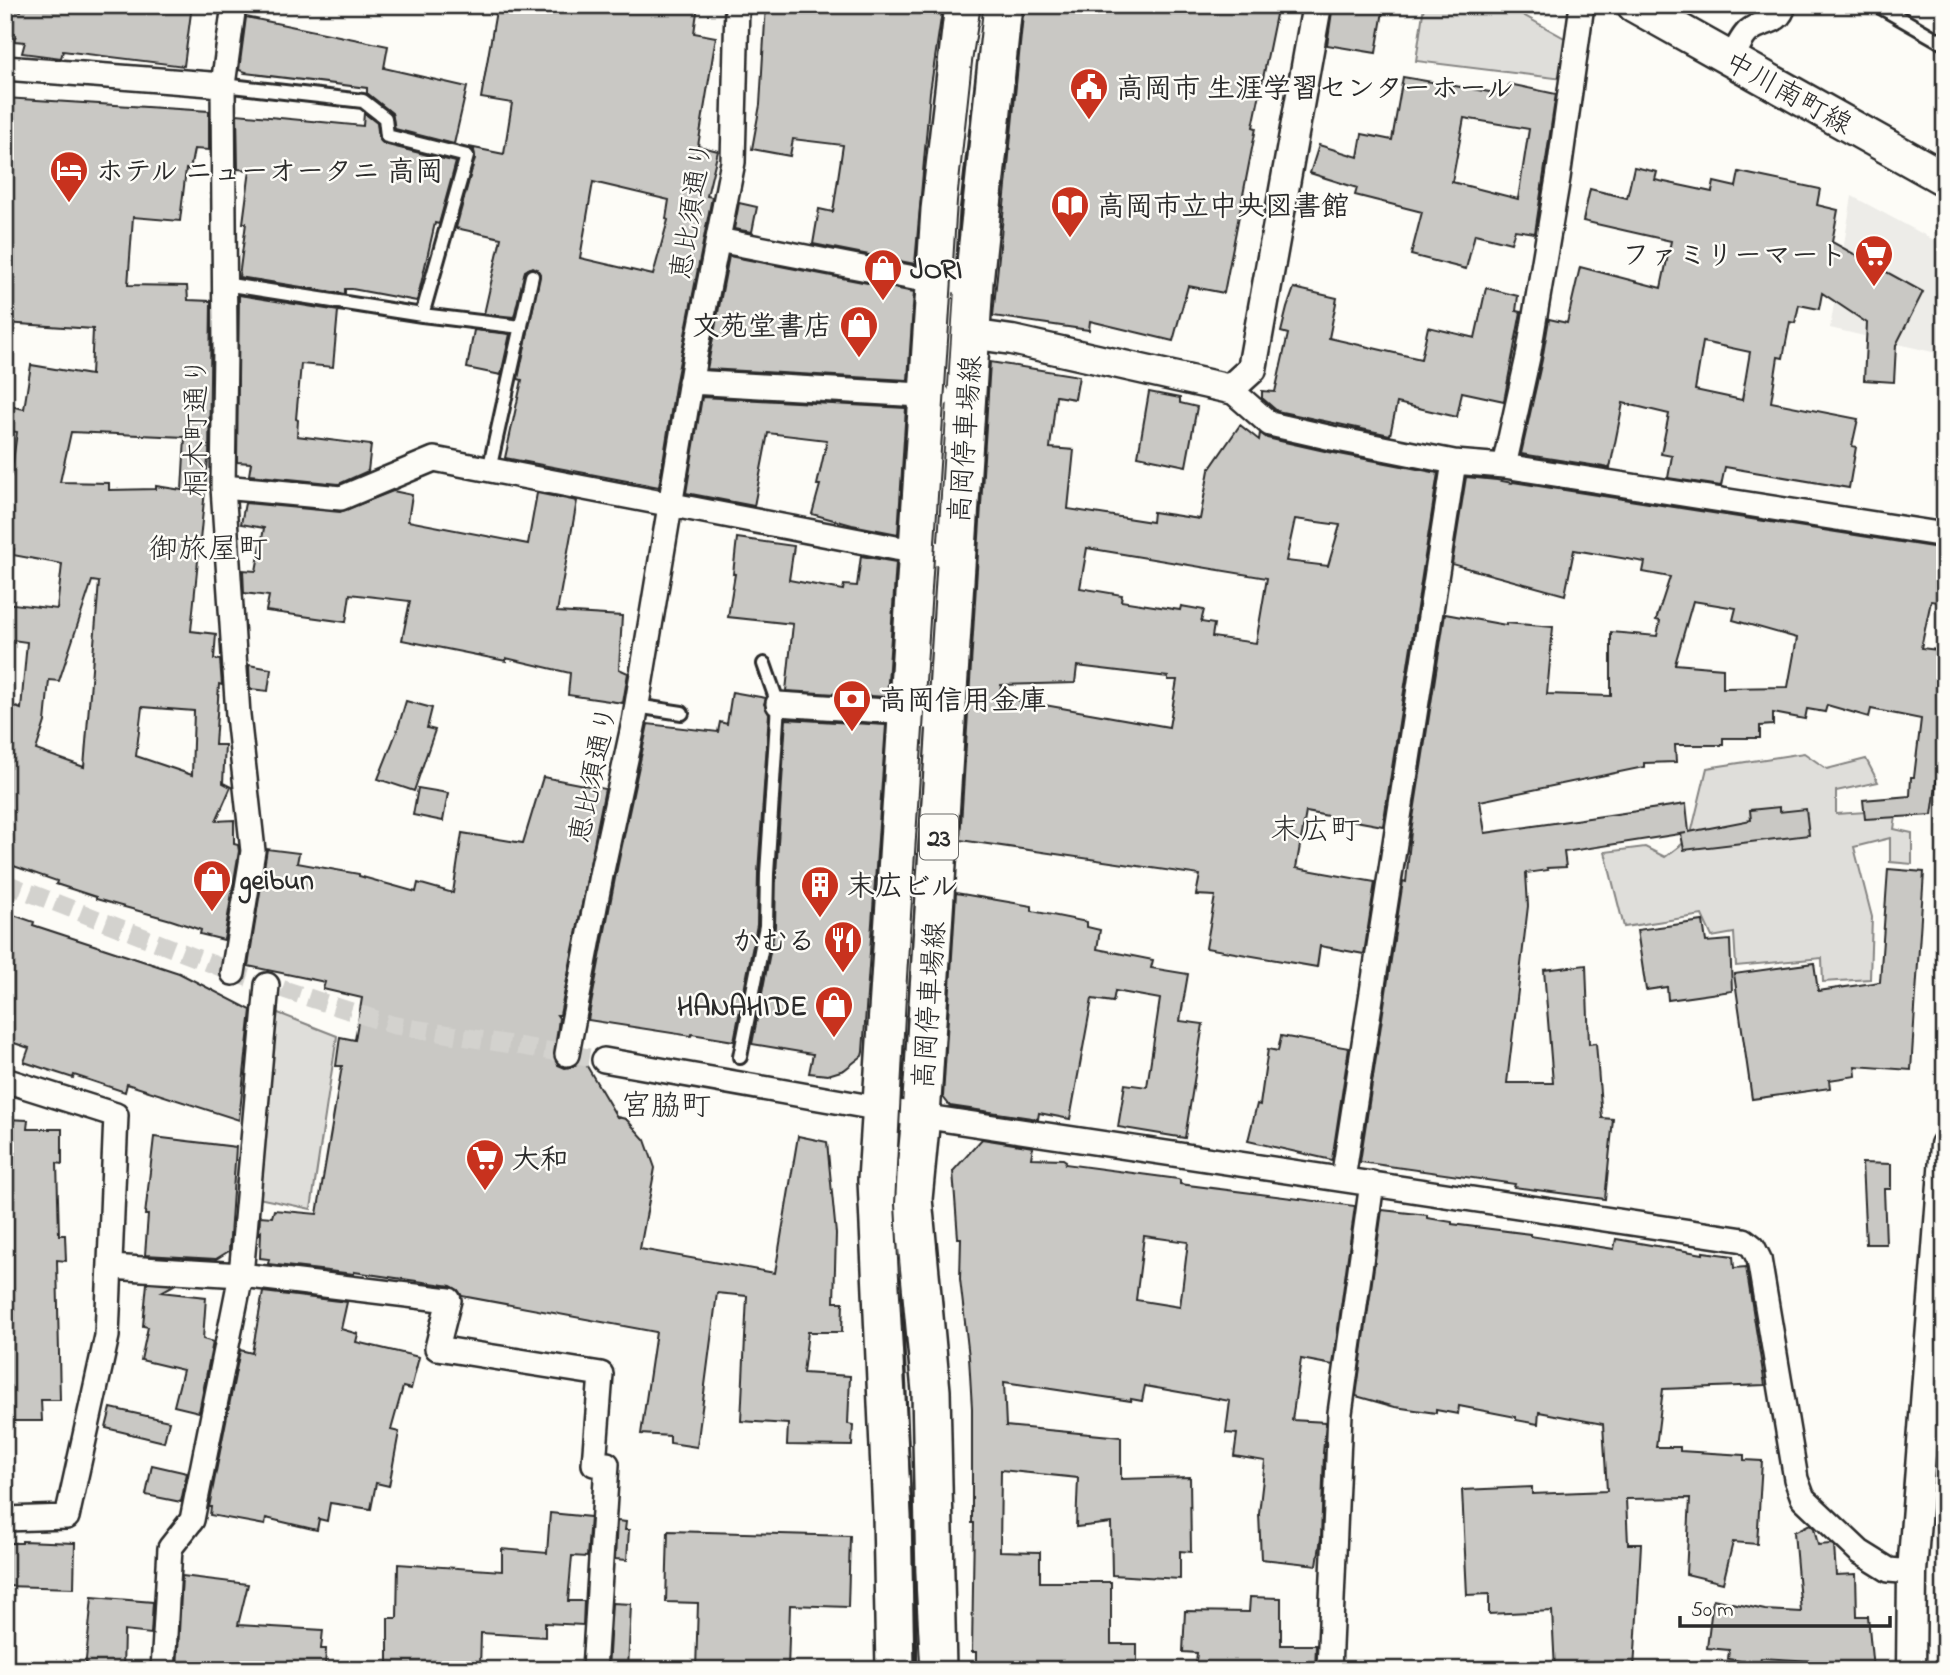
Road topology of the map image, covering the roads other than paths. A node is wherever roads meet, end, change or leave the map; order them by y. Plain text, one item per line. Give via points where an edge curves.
1 (234, 5) edge
2 (737, 5) edge
3 (964, 5) edge
4 (1003, 5) edge
5 (1317, 5) edge
6 (1582, 5) edge
7 (1634, 5) edge
8 (1784, 5) edge
9 (1877, 5) edge
10 (1945, 44) edge
11 (1731, 60) junction
12 (5, 68) edge
13 (223, 85) junction
14 (1945, 179) edge
15 (718, 240) junction
16 (532, 276) dead end
17 (936, 279) junction
18 (974, 282) junction
19 (225, 284) junction
20 (422, 315) junction
21 (521, 327) junction
22 (970, 334) junction
23 (690, 382) junction
24 (1230, 389) junction
25 (928, 395) junction
26 (966, 399) junction
27 (1454, 462) junction
28 (1504, 466) junction
29 (489, 470) junction
30 (223, 487) junction
31 (671, 506) junction
32 (1945, 535) edge
33 (918, 551) junction
34 (956, 556) junction
35 (764, 664) dead end
36 (778, 704) junction
37 (636, 706) junction
38 (682, 712) dead end
39 (907, 714) junction
40 (946, 720) junction
41 (233, 974) dead end
42 (267, 985) dead end
43 (567, 1054) dead end
44 (740, 1057) dead end
45 (604, 1060) tunnel mouth
46 (5, 1080) edge
47 (882, 1109) junction
48 (921, 1116) junction
49 (1945, 1145) edge
50 (1343, 1179) junction
51 (1372, 1183) junction
52 (110, 1267) junction
53 (241, 1275) junction
54 (1939, 1301) edge
55 (1937, 1362) edge
56 (5, 1519) edge
57 (1912, 1572) junction
58 (163, 1670) edge
59 (594, 1670) edge
60 (895, 1670) edge
61 (937, 1670) edge
62 (1329, 1670) edge
63 (1911, 1670) edge

1 - 13 street, 桐木町通り
2 - 15 street, 恵比須通り via 733,162
3 - 17 main road, 高岡停車場線 / 23
4 - 18 main road, 高岡停車場線 / 23
5 - 24 street via 1252,369
6 - 28 street via 1528,357
7 - 11 main road, 中川南町線
8 - 11 street via 1776,19 1749,30
9 - 10 lane
11 - 14 main road, 中川南町線
12 - 13 street
13 - 19 street, 桐木町通り
13 - 20 lane via 363,101 386,118 387,136 467,156
15 - 17 street
15 - 23 street, 恵比須通り
16 - 21 lane
17 - 18 street
17 - 25 main road, 高岡停車場線 / 23
18 - 22 main road, 高岡停車場線 / 23
19 - 20 lane
19 - 30 street, 桐木町通り
20 - 21 lane
21 - 29 lane
22 - 24 street
22 - 26 main road, 高岡停車場線 / 23
23 - 25 street
23 - 31 street, 恵比須通り
24 - 27 street via 1269,424
25 - 26 street
25 - 33 main road, 高岡停車場線 / 23
26 - 34 main road, 高岡停車場線 / 23
27 - 28 street
27 - 50 street
28 - 32 street
29 - 30 street via 435,459 341,498
29 - 31 street
30 - 41 street, 桐木町通り via 238,715 253,851
31 - 33 street
31 - 37 street, 恵比須通り
33 - 34 street
33 - 39 main road, 高岡停車場線 / 23
34 - 40 main road, 高岡停車場線 / 23
35 - 36 lane
36 - 39 street
36 - 44 lane via 766,926
37 - 38 lane
37 - 43 street, 恵比須通り
39 - 40 street
39 - 47 main road, 高岡停車場線 / 23
40 - 48 main road, 高岡停車場線 / 23
42 - 53 street
45 - 47 street
46 - 52 street via 116,1115
47 - 48 street
47 - 60 main road, 高岡停車場線 / 23 via 877,1180
48 - 50 street
48 - 61 main road, 高岡停車場線 / 23 via 913,1199 931,1391
49 - 54 street
50 - 51 street
51 - 57 street via 1744,1240 1759,1259 1796,1479 1803,1497 1860,1552 1889,1570
51 - 62 street via 1340,1413
52 - 53 street
52 - 56 street via 107,1336 67,1517
53 - 58 street via 192,1520 170,1548
53 - 59 street via 449,1300 437,1348 601,1374 594,1464 607,1464
54 - 55 street
55 - 57 street
57 - 63 street

